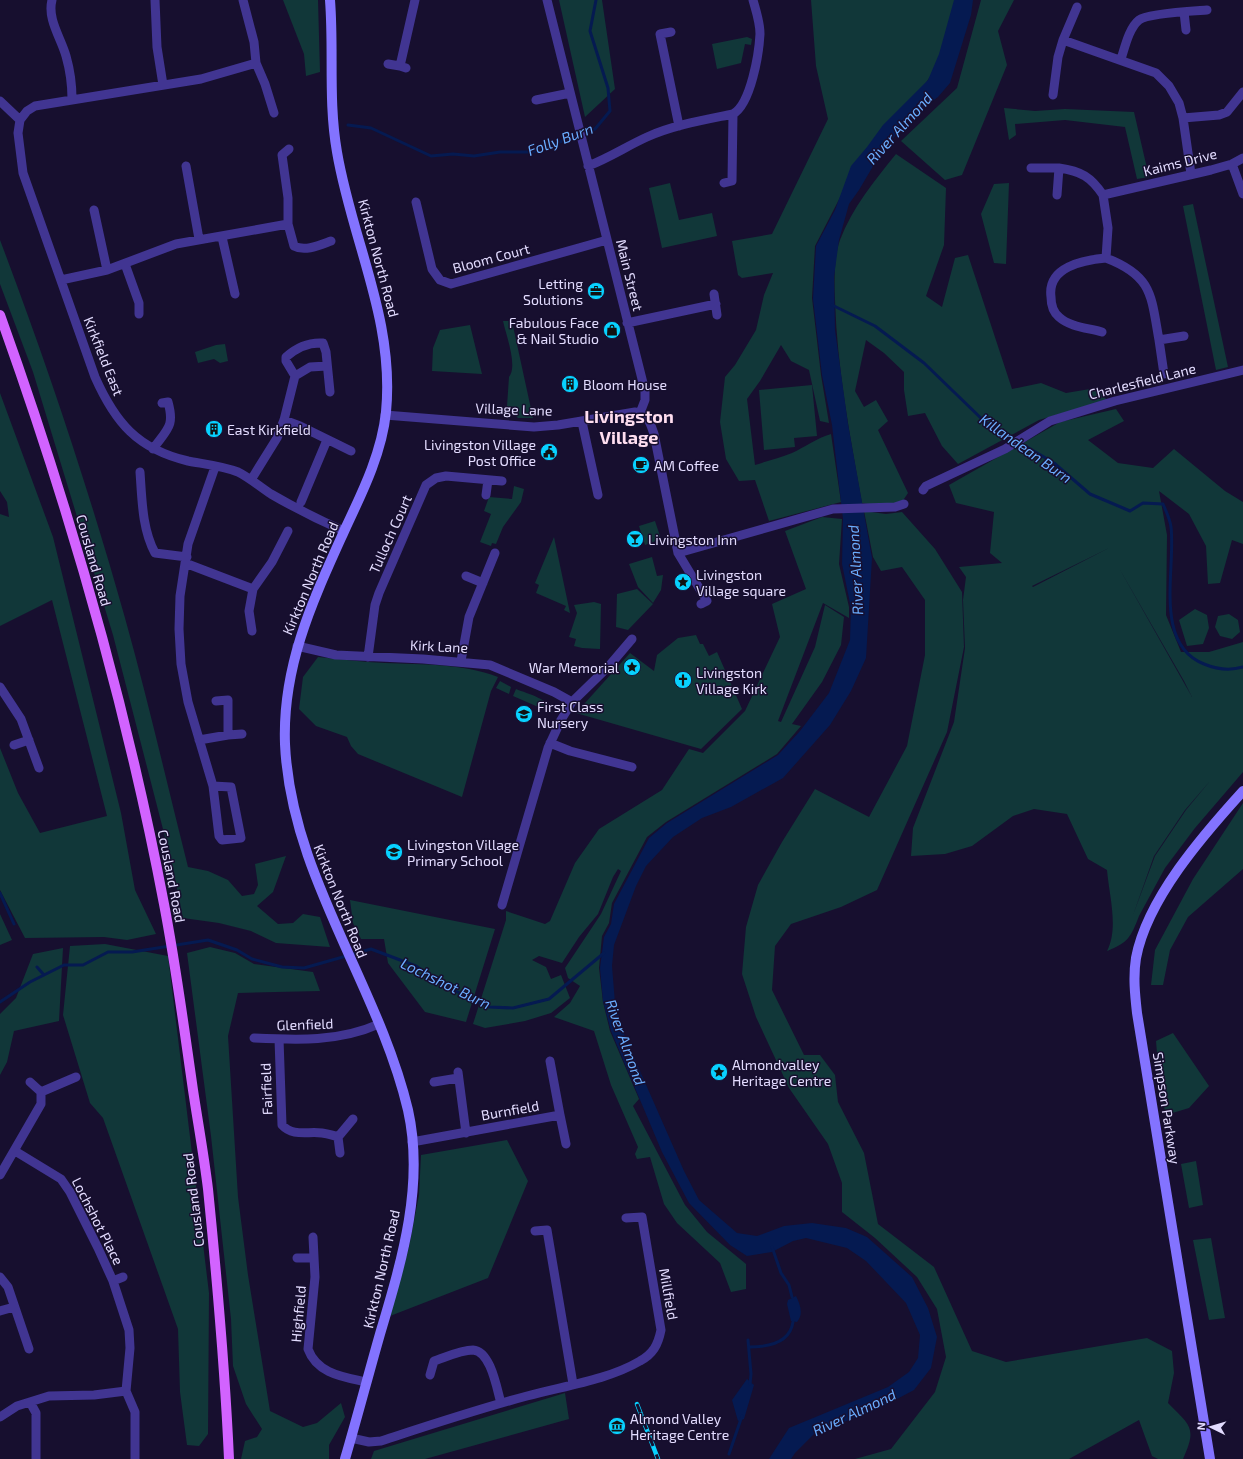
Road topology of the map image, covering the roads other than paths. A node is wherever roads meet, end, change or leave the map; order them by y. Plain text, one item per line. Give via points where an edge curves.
1 (52, 0) edge
2 (155, 0) edge
3 (243, 0) edge
4 (330, 0) edge
5 (415, 0) edge
6 (547, 0) edge
7 (754, 0) edge
8 (1077, 7) dead end
9 (1207, 10) dead end
10 (1184, 12) junction
11 (1186, 30) dead end
12 (670, 32) dead end
13 (1063, 40) junction
14 (1121, 59) junction
15 (256, 63) junction
16 (388, 64) dead end
17 (163, 85) junction
18 (1243, 92) edge
19 (570, 93) junction
20 (1054, 95) dead end
21 (72, 99) junction
22 (536, 100) dead end
23 (0, 101) edge
24 (274, 113) dead end
25 (733, 114) junction
26 (1183, 118) junction
27 (20, 120) junction
28 (679, 126) junction
29 (289, 149) dead end
30 (1243, 158) edge
31 (1232, 164) junction
32 (186, 166) dead end
33 (588, 166) junction
34 (1031, 168) dead end
35 (1059, 168) junction
36 (1191, 174) junction
37 (724, 183) dead end
38 (1243, 194) edge
39 (1103, 195) junction
40 (1057, 196) dead end
41 (416, 202) dead end
42 (94, 210) dead end
43 (288, 224) junction
44 (222, 236) junction
45 (199, 239) junction
46 (607, 240) junction
47 (331, 241) dead end
48 (1106, 258) junction
49 (126, 264) junction
50 (107, 270) junction
51 (61, 280) junction
52 (234, 294) dead end
53 (139, 314) dead end
54 (0, 315) edge
55 (718, 315) dead end
56 (627, 323) junction
57 (1102, 332) dead end
58 (1184, 336) dead end
59 (1159, 340) junction
60 (326, 366) junction
61 (1243, 370) edge
62 (1164, 374) dead end
63 (295, 376) junction
64 (330, 392) dead end
65 (168, 402) dead end
66 (640, 413) junction
67 (385, 415) junction
68 (284, 420) junction
69 (582, 422) junction
70 (327, 440) junction
71 (153, 449) junction
72 (351, 451) dead end
73 (215, 467) junction
74 (140, 472) dead end
75 (251, 480) junction
76 (488, 480) junction
77 (502, 481) dead end
78 (923, 490) dead end
79 (486, 495) dead end
80 (598, 495) dead end
81 (301, 502) dead end
82 (904, 504) dead end
83 (288, 531) dead end
84 (344, 531) junction
85 (496, 553) dead end
86 (678, 553) junction
87 (186, 560) junction
88 (466, 576) dead end
89 (483, 583) junction
90 (253, 589) junction
91 (702, 604) dead end
92 (252, 631) dead end
93 (632, 639) dead end
94 (297, 646) junction
95 (368, 657) junction
96 (461, 661) junction
97 (0, 687) edge
98 (216, 701) dead end
99 (572, 702) junction
100 (242, 734) dead end
101 (228, 735) junction
102 (29, 740) junction
103 (199, 740) junction
104 (550, 743) junction
105 (14, 745) dead end
106 (632, 767) dead end
107 (39, 768) dead end
108 (213, 786) junction
109 (1243, 791) edge
110 (502, 905) dead end
111 (379, 1024) junction
112 (254, 1038) dead end
113 (279, 1039) junction
114 (550, 1061) dead end
115 (76, 1077) dead end
116 (30, 1082) dead end
117 (434, 1082) dead end
118 (41, 1092) junction
119 (560, 1116) junction
120 (353, 1119) dead end
121 (466, 1133) junction
122 (338, 1137) junction
123 (412, 1142) junction
124 (566, 1144) dead end
125 (15, 1151) junction
126 (340, 1153) dead end
127 (0, 1175) edge
128 (626, 1218) dead end
129 (535, 1231) dead end
130 (313, 1237) dead end
131 (297, 1258) dead end
132 (314, 1258) junction
133 (0, 1276) edge
134 (123, 1277) dead end
135 (113, 1281) junction
136 (14, 1307) junction
137 (0, 1312) edge
138 (30, 1349) dead end
139 (430, 1376) dead end
140 (366, 1382) junction
141 (573, 1384) junction
142 (126, 1391) junction
143 (30, 1402) junction
144 (501, 1403) junction
145 (0, 1417) edge
146 (351, 1438) junction
147 (36, 1459) edge
148 (135, 1459) edge
149 (229, 1459) edge
150 (345, 1459) edge
151 (1210, 1459) edge

1 - 21 street via 52,18 70,73
2 - 17 street via 157,47
3 - 15 street via 254,42
4 - 67 main road, Kirkton North Road via 332,111 337,153 382,323 387,372
5 - 16 street via 403,67
6 - 19 street, Main Street
7 - 25 street via 760,34 757,55 746,99 739,111
8 - 13 street
9 - 10 street
10 - 11 street
10 - 14 street via 1138,20 1125,44
12 - 28 street via 660,34
13 - 14 street
13 - 20 street via 1058,57
14 - 26 street via 1156,73 1169,86 1179,103
15 - 17 street via 218,75
15 - 24 street
17 - 21 street
18 - 26 street via 1227,112
19 - 22 street
19 - 33 street, Main Street
21 - 27 street via 35,106 27,110
23 - 27 street
25 - 28 street
25 - 37 street via 732,181
26 - 36 street
27 - 51 street, Kirkfield East via 19,149 27,187
28 - 33 street via 646,138
29 - 43 street via 282,154 288,198
30 - 31 street, Kaims Drive
31 - 36 street, Kaims Drive
31 - 38 street
32 - 45 street
33 - 46 street, Main Street
34 - 35 street
35 - 39 street via 1075,170 1087,177
35 - 40 street
36 - 39 street, Kaims Drive
39 - 48 street via 1108,228
41 - 46 street, Bloom Court via 432,269 440,280 451,284
42 - 50 street
43 - 44 street
43 - 47 street via 294,246 299,249 315,250
44 - 45 street
44 - 52 street
45 - 49 street via 176,244
46 - 56 street, Main Street
48 - 57 street via 1078,262 1064,268 1052,283 1050,295 1052,307 1058,316 1075,325
48 - 59 street via 1129,268 1146,285
49 - 50 street
49 - 53 street via 139,303
50 - 51 street
51 - 71 street, Kirkfield East via 88,359 106,401 132,434
54 - 149 main road, Cousland Road via 72,530 102,636 130,748 164,904 208,1187 220,1315
55 - 56 street via 715,299
56 - 66 street, Main Street via 645,392
58 - 59 street
59 - 62 street
60 - 63 street via 310,367
60 - 63 street via 323,343 302,345 286,357 286,362
60 - 64 street
61 - 78 street, Charlesfield Lane via 1115,401 1050,421 1005,449 926,486
63 - 68 street
65 - 71 street via 172,415 171,425
66 - 69 street, Village Lane
66 - 86 street via 649,419 654,434
67 - 69 street, Village Lane via 523,426
67 - 84 main road, Kirkton North Road via 364,489
68 - 70 street
68 - 75 street via 277,438
69 - 80 street
70 - 72 street
70 - 81 street
71 - 73 street, Kirkfield East
73 - 75 street, Kirkfield East via 238,472
73 - 87 street via 188,544
74 - 87 street via 150,544 155,553
75 - 84 street, Kirkfield East via 298,510
76 - 77 street, Tulloch Court
76 - 79 street
76 - 95 street, Tulloch Court via 446,476 436,478 426,485 379,593
82 - 86 street via 868,509 833,509
83 - 90 street via 272,562
84 - 94 main road, Kirkton North Road via 305,621
85 - 89 street
86 - 91 street via 707,601
87 - 90 street
87 - 103 street via 180,596 181,664
88 - 89 street
89 - 96 street via 469,617
90 - 92 street via 249,611
93 - 99 street
94 - 95 street, Kirk Lane via 336,655
94 - 111 main road, Kirkton North Road via 287,707 285,740 288,784 302,842
95 - 96 street, Kirk Lane
96 - 99 street, Kirk Lane via 490,665
97 - 102 street via 21,719
98 - 101 street via 228,700
99 - 104 street
100 - 101 street
101 - 103 street
102 - 105 street
102 - 107 street
103 - 108 street
104 - 106 street via 570,751
104 - 110 street
108 - 108 street via 231,786 241,838 222,840 219,836
109 - 151 main road, Simpson Parkway via 1188,857 1154,907 1141,941 1134,979 1137,1013
111 - 113 street, Glenfield via 342,1037 321,1040
111 - 123 main road, Kirkton North Road via 398,1078 408,1114
112 - 113 street, Glenfield
113 - 122 street, Fairfield via 282,1125 287,1131 296,1133 323,1133
114 - 119 street, Burnfield
115 - 118 street
116 - 118 street
117 - 121 street, Burnfield via 458,1075
118 - 125 street via 41,1104
119 - 121 street, Burnfield
119 - 124 street, Burnfield
120 - 122 street
121 - 123 street, Burnfield
122 - 126 street
123 - 140 main road, Kirkton North Road via 412,1197 404,1244
125 - 127 street
125 - 135 street, Lochshot Place via 61,1179 70,1192
128 - 141 street, Millfield via 642,1217 661,1330 658,1344 650,1355 640,1362 608,1376
129 - 141 street via 547,1230
130 - 132 street, Highfield
131 - 132 street
132 - 140 street, Highfield via 315,1284 308,1349 312,1358 324,1370
133 - 136 street via 8,1287
134 - 135 street, Lochshot Place
135 - 142 street, Lochshot Place via 129,1330
136 - 137 street
136 - 138 street
139 - 144 street via 434,1361 475,1350 488,1361
140 - 146 main road, Kirkton North Road
141 - 144 street, Millfield
142 - 143 street via 49,1396
142 - 148 street via 135,1412
143 - 145 street via 17,1406
143 - 147 street via 36,1412
144 - 146 street, Millfield via 381,1441 369,1442
146 - 150 main road, Kirkton North Road

